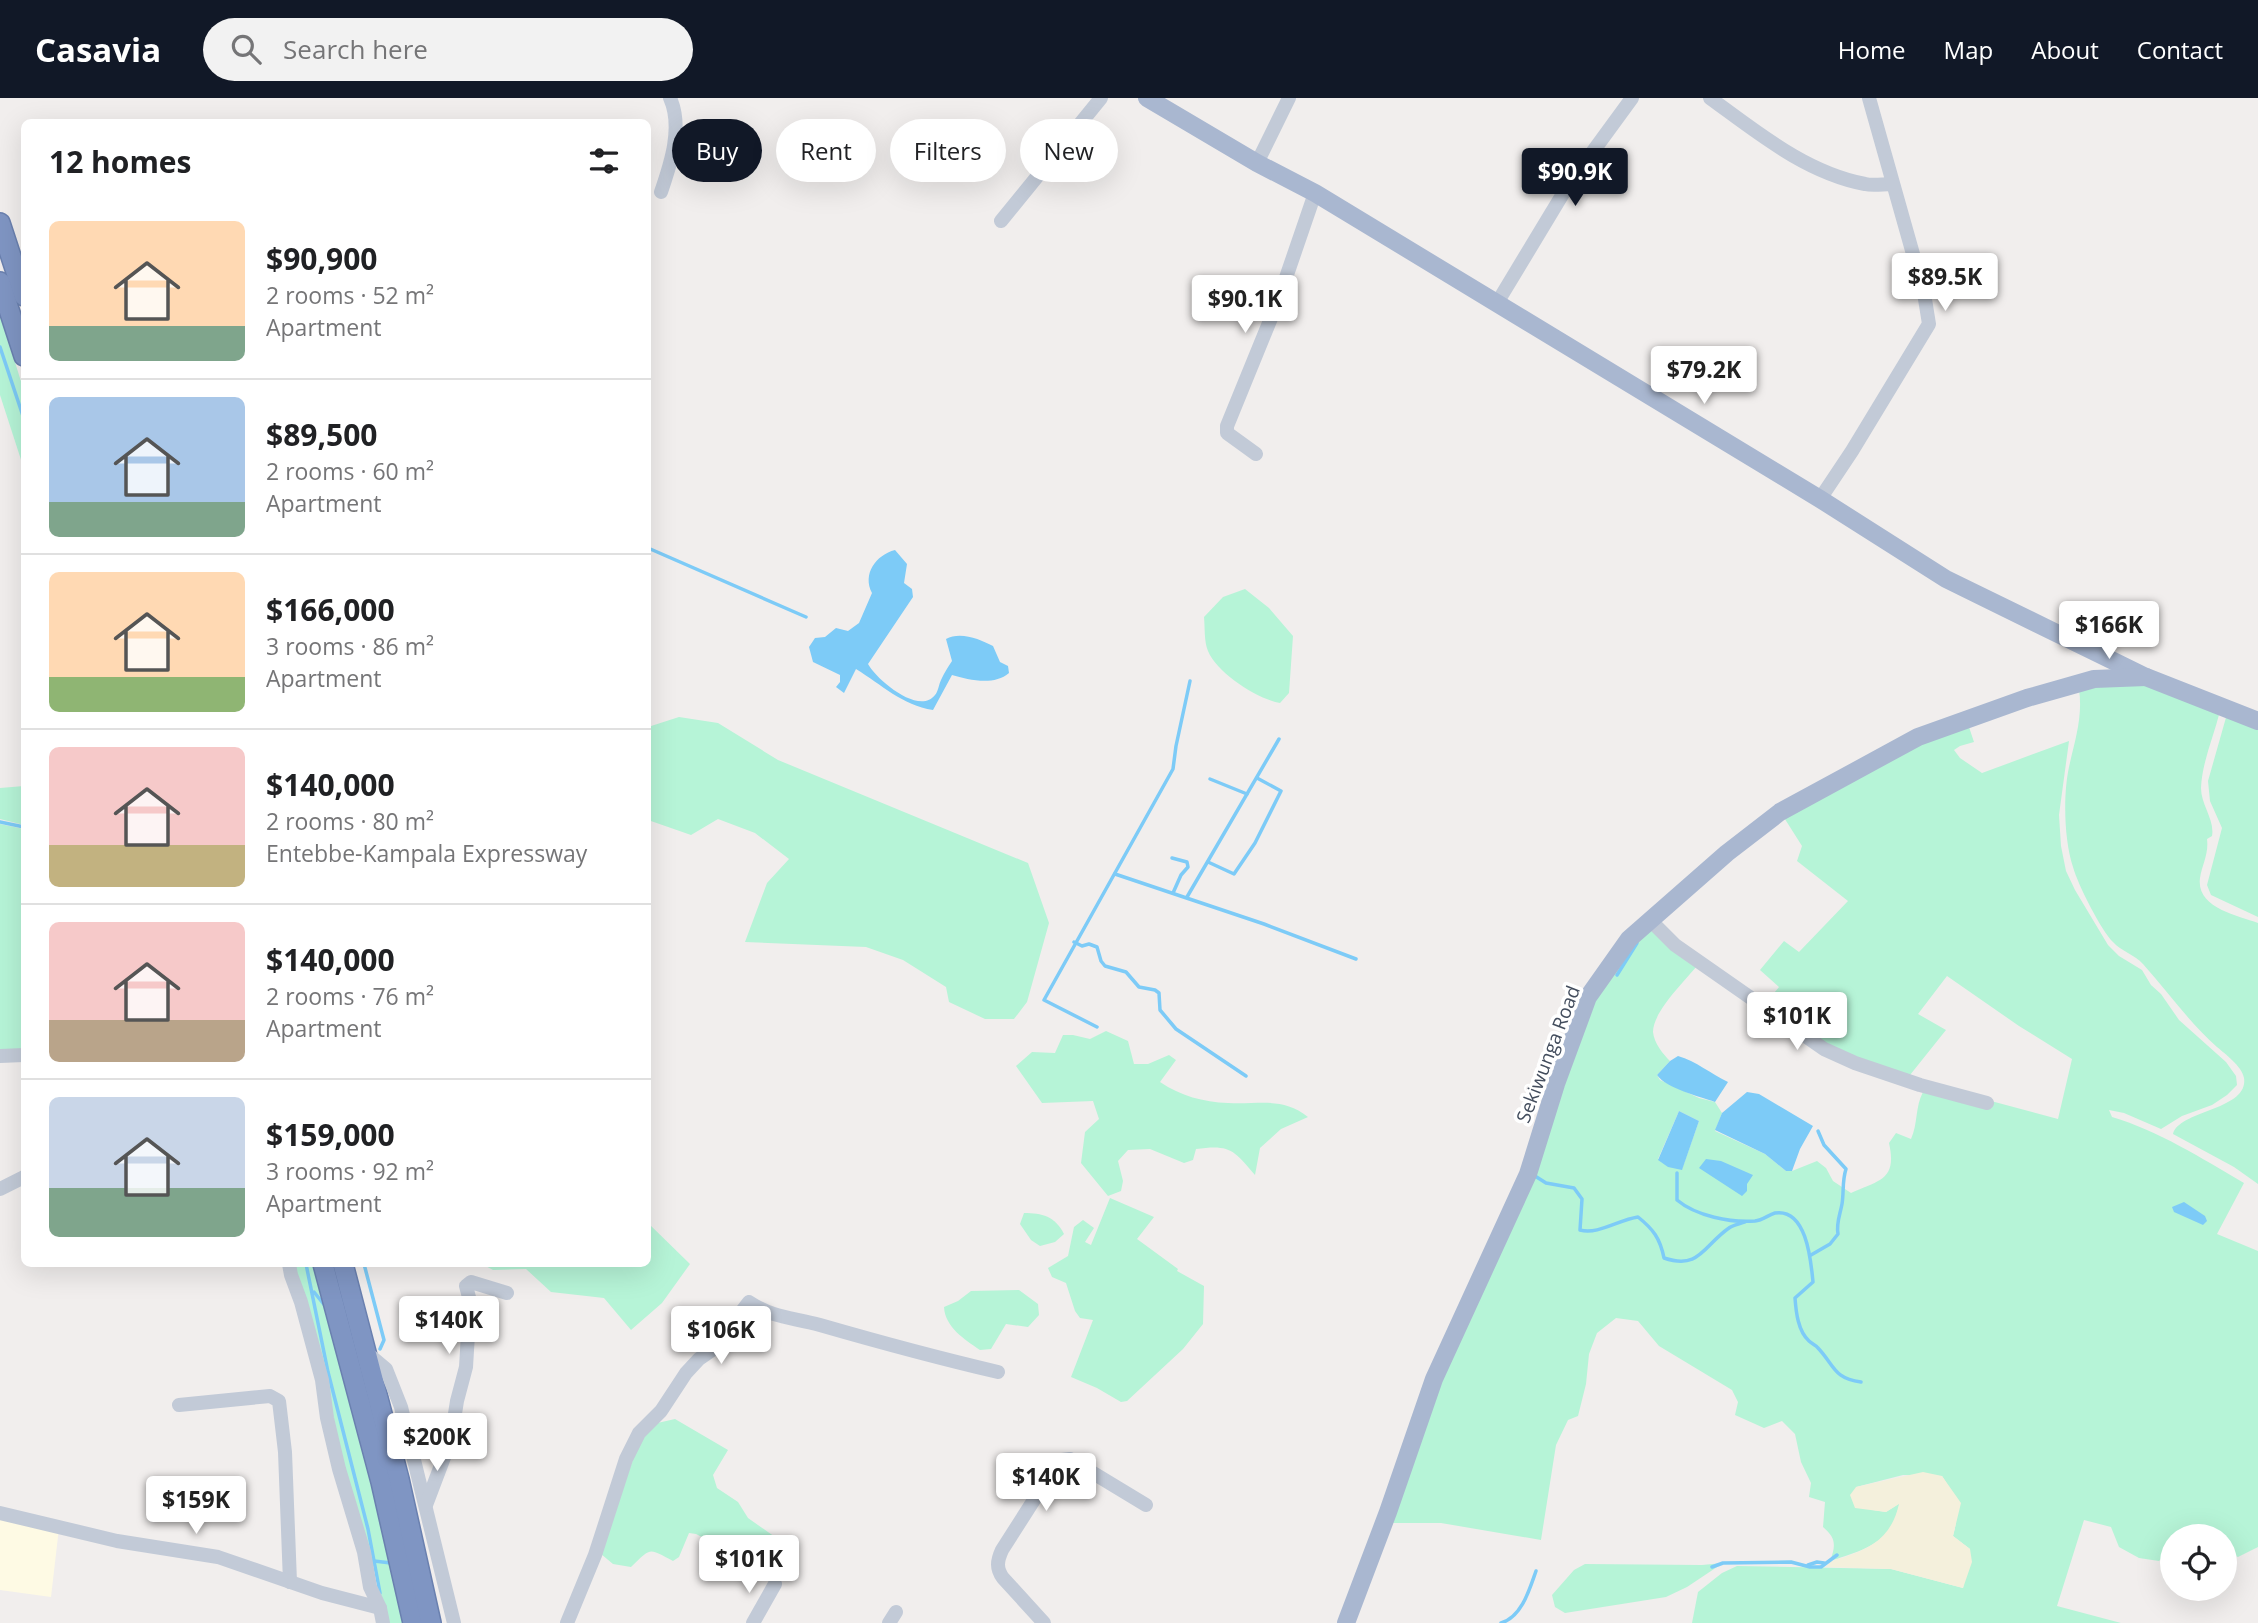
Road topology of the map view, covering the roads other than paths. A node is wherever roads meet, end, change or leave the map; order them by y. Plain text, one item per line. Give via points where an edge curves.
1 (670, 98) edge
2 (1101, 98) edge
3 (1147, 98) edge
4 (1289, 98) edge
5 (1632, 98) edge
6 (1710, 98) edge
7 (1869, 98) edge
8 (1257, 163) junction
9 (1892, 184) junction
10 (661, 192) dead end
11 (1315, 193) junction
12 (1001, 221) dead end
13 (0, 223) edge
14 (0, 282) edge
15 (21, 287) edge
16 (1497, 303) junction
17 (21, 347) edge
18 (1256, 454) dead end
19 (1820, 499) junction
20 (2080, 645) junction
21 (2146, 677) junction
22 (2084, 682) junction
23 (2258, 721) edge
24 (1650, 920) junction
25 (21, 1055) edge
26 (0, 1056) edge
27 (1987, 1102) dead end
28 (21, 1178) edge
29 (0, 1189) edge
30 (290, 1267) edge
31 (324, 1267) edge
32 (344, 1267) edge
33 (507, 1293) dead end
34 (367, 1353) junction
35 (998, 1372) dead end
36 (179, 1405) dead end
37 (426, 1504) junction
38 (1146, 1505) dead end
39 (0, 1513) edge
40 (290, 1582) junction
41 (775, 1584) dead end
42 (380, 1608) junction
43 (383, 1623) edge
44 (413, 1623) edge
45 (431, 1623) edge
46 (454, 1623) edge
47 (567, 1623) edge
48 (753, 1623) edge
49 (1044, 1623) edge
50 (1346, 1623) edge

1 - 10 street via 677,116
2 - 12 street
3 - 8 main road
4 - 8 street
5 - 16 street via 1567,187
6 - 9 street via 1770,143 1834,175 1867,185
7 - 9 street
8 - 11 main road
9 - 19 street via 1930,324
11 - 16 main road
11 - 18 street via 1278,301 1227,426 1227,433
13 - 15 highway
14 - 17 highway
16 - 19 main road
19 - 20 main road via 1946,579
20 - 21 main road
20 - 22 main road via 2090,667
21 - 22 main road, Sekiwunga Road
21 - 23 main road
22 - 24 main road, Sekiwunga Road via 1918,737 1842,777 1780,812
24 - 27 street via 1675,945 1824,1049 1920,1085
24 - 50 main road, Sekiwunga Road via 1629,939 1588,997 1528,1174 1434,1379
25 - 26 street
28 - 29 street
30 - 42 street via 322,1380 327,1418 370,1587
31 - 44 highway
32 - 34 highway
33 - 37 street via 471,1282 467,1286 466,1367 452,1439
34 - 37 street via 391,1377
34 - 45 highway
35 - 47 street via 779,1317 749,1302 639,1433
36 - 40 street via 270,1396 279,1401
37 - 46 street
38 - 49 street via 1069,1459 1055,1467 1002,1550 998,1564 1003,1578
39 - 40 street via 117,1541 218,1557
40 - 42 street
41 - 48 street
42 - 43 street

